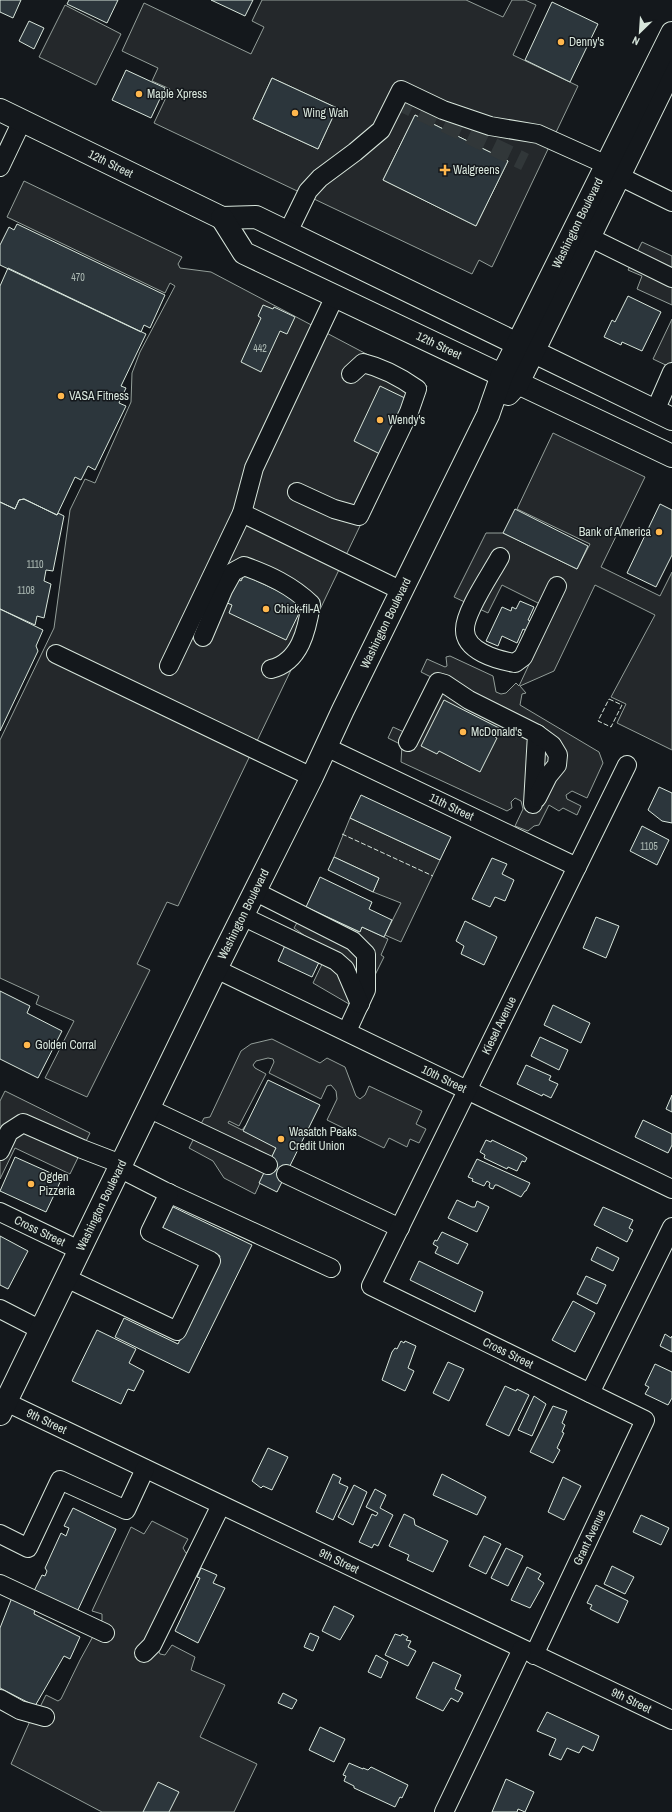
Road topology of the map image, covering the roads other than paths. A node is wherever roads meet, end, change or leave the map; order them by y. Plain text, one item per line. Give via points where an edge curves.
1 (672, 33) edge
2 (672, 68) edge
3 (0, 110) edge
4 (22, 121) junction
5 (0, 167) edge
6 (613, 170) junction
7 (672, 202) edge
8 (222, 218) junction
9 (288, 232) junction
10 (589, 237) junction
11 (672, 278) edge
12 (335, 296) junction
13 (525, 348) junction
14 (672, 372) edge
15 (351, 374) dead end
16 (510, 379) junction
17 (664, 415) edge
18 (672, 456) edge
19 (297, 492) dead end
20 (242, 513) junction
21 (500, 557) dead end
22 (557, 586) dead end
23 (402, 591) junction
24 (203, 637) dead end
25 (56, 654) dead end
26 (169, 666) dead end
27 (271, 669) dead end
28 (408, 742) dead end
29 (326, 747) junction
30 (627, 765) dead end
31 (312, 778) junction
32 (534, 804) dead end
33 (577, 867) junction
34 (254, 892) junction
35 (242, 916) junction
36 (216, 969) junction
37 (360, 1004) junction
38 (347, 1031) junction
39 (468, 1090) junction
40 (148, 1108) junction
41 (0, 1150) edge
42 (120, 1166) junction
43 (268, 1166) dead end
44 (286, 1174) dead end
45 (672, 1189) edge
46 (169, 1193) junction
47 (0, 1212) edge
48 (672, 1227) edge
49 (400, 1228) junction
50 (79, 1250) junction
51 (331, 1268) dead end
52 (66, 1278) junction
53 (372, 1286) joint
54 (0, 1309) edge
55 (41, 1330) junction
56 (590, 1393) junction
57 (3, 1408) edge
58 (645, 1420) joint
59 (145, 1469) junction
60 (221, 1505) junction
61 (0, 1534) edge
62 (0, 1584) edge
63 (105, 1633) dead end
64 (528, 1652) junction
65 (144, 1653) dead end
66 (0, 1699) edge
67 (46, 1717) dead end
68 (672, 1720) edge
69 (444, 1812) edge

1 - 6 main road, Washington Boulevard
2 - 6 main road, Washington Boulevard
3 - 4 main road, 12th Street
4 - 5 street
4 - 8 main road, 12th Street
6 - 7 street
6 - 9 street via 538,134 490,126 444,110 401,90 381,130 320,178 308,191
6 - 10 main road, Washington Boulevard
6 - 13 main road, Washington Boulevard
8 - 9 main road, 12th Street via 256,217
8 - 12 main road, 12th Street via 244,253
9 - 13 main road, 12th Street
10 - 11 street
10 - 13 main road, Washington Boulevard
12 - 16 main road, 12th Street
12 - 20 street via 254,468
13 - 16 main road, Washington Boulevard
13 - 17 main road, 12th Street
14 - 17 street
15 - 19 street via 363,363 400,377 417,389 409,412 359,516 334,509
16 - 18 main road, 12th Street
16 - 23 main road, Washington Boulevard via 488,415
20 - 23 street
20 - 26 street
21 - 22 street via 468,615 464,630 470,644 488,655 515,663 522,657
23 - 29 main road, Washington Boulevard
24 - 27 street via 233,572 244,566 270,576 299,592 311,604 307,628 295,653 282,667
25 - 31 street
28 - 32 street via 438,682 445,684 469,700 537,734
29 - 31 main road, Washington Boulevard
29 - 33 street, 11th Street
30 - 33 street, Kiesel Avenue
31 - 34 main road, Washington Boulevard
33 - 39 street, Kiesel Avenue
34 - 35 main road, Washington Boulevard
34 - 37 street via 353,940 366,954 366,990
35 - 36 main road, Washington Boulevard
35 - 37 street via 336,961 345,969
36 - 38 street, 10th Street
36 - 40 main road, Washington Boulevard
37 - 38 street
38 - 39 street, 10th Street
39 - 45 street, 10th Street
39 - 49 street, Kiesel Avenue
40 - 42 main road, Washington Boulevard
40 - 43 street
41 - 42 street via 9,1132 23,1123
42 - 46 street
42 - 50 main road, Washington Boulevard
44 - 49 street
46 - 51 street
46 - 52 street via 150,1232 211,1261 177,1331
47 - 50 street, Cross Street
48 - 56 street
49 - 53 street, Kiesel Avenue
50 - 52 main road, Washington Boulevard
52 - 55 main road, Washington Boulevard
53 - 56 street, Cross Street
54 - 55 street
55 - 57 main road, Washington Boulevard
56 - 58 street, Cross Street
57 - 59 street, 9th Street
58 - 64 street, Grant Avenue
59 - 60 street, 9th Street
59 - 61 street via 126,1510 60,1480 28,1548
60 - 64 street, 9th Street
60 - 65 street via 152,1645
62 - 63 street
64 - 68 street, 9th Street
64 - 69 street, Grant Avenue
66 - 67 street via 20,1710

